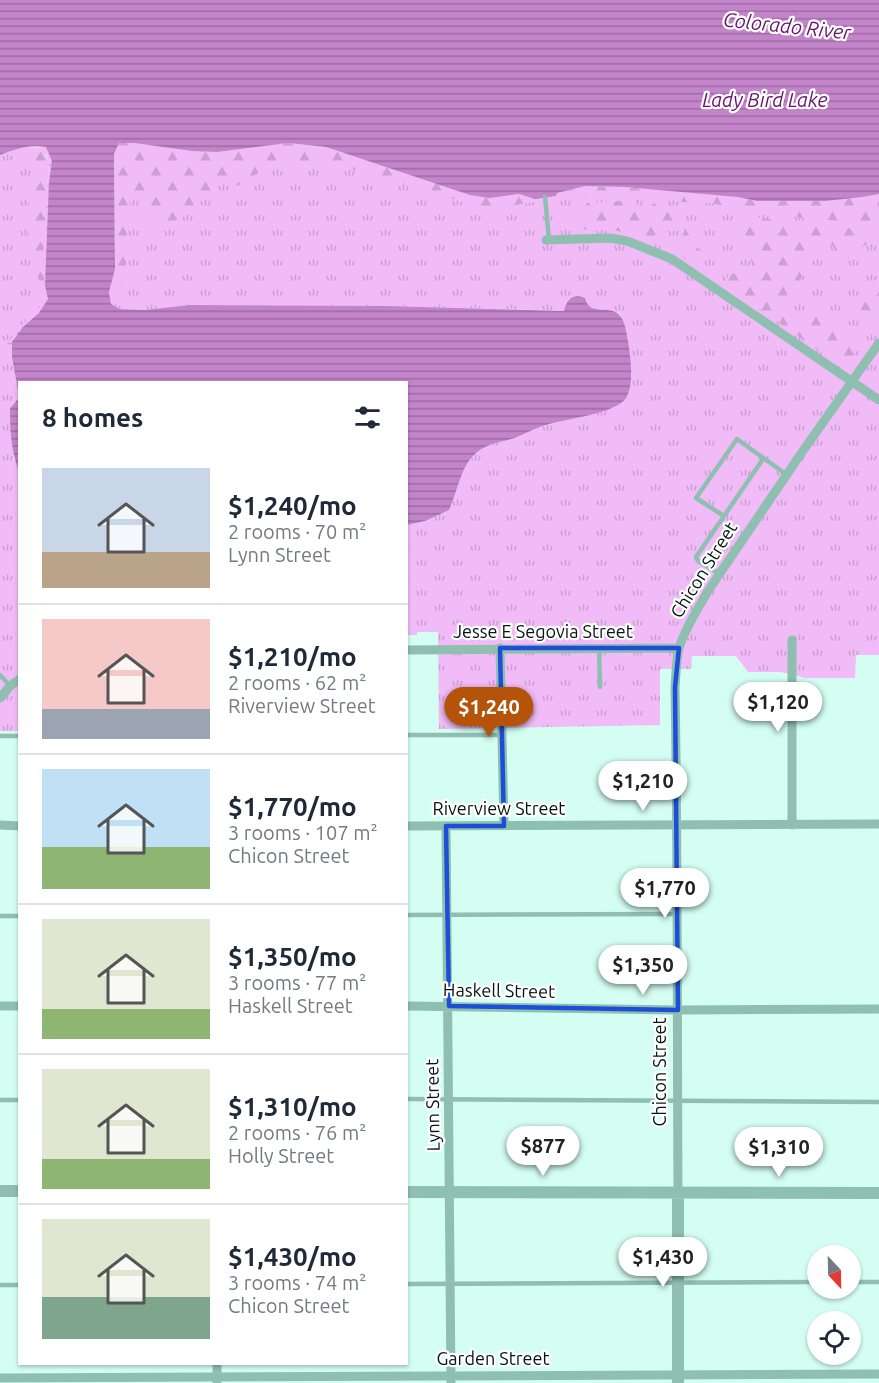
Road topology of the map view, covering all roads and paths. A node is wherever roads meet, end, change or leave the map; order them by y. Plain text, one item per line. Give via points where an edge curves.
1 (545, 196) dead end
2 (547, 240) joint
3 (879, 343) edge
4 (852, 382) junction
5 (879, 400) edge
6 (764, 459) junction
7 (787, 475) junction
8 (724, 516) junction
9 (720, 574) junction
10 (792, 640) dead end
11 (500, 648) junction
12 (599, 648) junction
13 (679, 648) junction
14 (408, 650) edge
15 (0, 675) edge
16 (18, 680) edge
17 (10, 686) junction
18 (600, 687) dead end
19 (0, 698) edge
20 (408, 735) edge
21 (502, 735) junction
22 (0, 736) edge
23 (18, 736) edge
24 (879, 824) edge
25 (0, 825) edge
26 (678, 825) junction
27 (792, 825) junction
28 (18, 826) edge
29 (408, 826) edge
30 (446, 826) junction
31 (504, 826) junction
32 (678, 914) junction
33 (408, 915) edge
34 (446, 915) junction
35 (0, 916) edge
36 (18, 916) edge
37 (0, 1006) edge
38 (18, 1006) edge
39 (408, 1006) edge
40 (449, 1006) junction
41 (879, 1009) edge
42 (678, 1010) junction
43 (408, 1099) edge
44 (449, 1099) junction
45 (0, 1100) edge
46 (18, 1100) edge
47 (677, 1100) junction
48 (879, 1102) edge
49 (0, 1191) edge
50 (18, 1191) edge
51 (408, 1192) edge
52 (450, 1192) junction
53 (678, 1193) junction
54 (879, 1193) edge
55 (678, 1282) junction
56 (807, 1282) edge
57 (861, 1282) edge
58 (879, 1282) edge
59 (408, 1284) edge
60 (450, 1284) junction
61 (0, 1285) edge
62 (18, 1285) edge
63 (879, 1374) edge
64 (0, 1377) edge
65 (451, 1379) edge
66 (678, 1379) edge
67 (217, 1380) edge

1 - 2 lane
2 - 4 street via 610,238 635,243 672,260
3 - 4 street, Chicon Street
4 - 5 street
4 - 7 street, Chicon Street
6 - 7 lane
6 - 8 lane
6 - 8 lane via 736,439 696,498
7 - 9 street, Chicon Street
8 - 9 lane via 696,556
9 - 13 street, Chicon Street
10 - 27 street
11 - 12 street, Jesse E Segovia Street
11 - 14 street, Jesse E Segovia Street
11 - 21 street
12 - 13 street, Jesse E Segovia Street
12 - 18 lane
13 - 26 street, Chicon Street via 675,687
15 - 17 lane
16 - 17 street
17 - 19 street
20 - 21 lane
21 - 31 street
22 - 23 lane
24 - 27 street, Riverview Street
25 - 28 street
26 - 27 street, Riverview Street
26 - 31 street, Riverview Street
26 - 32 street, Chicon Street
29 - 30 street, Riverview Street
30 - 31 street, Riverview Street
30 - 34 street, Lynn Street
32 - 34 lane
32 - 42 street, Chicon Street
33 - 34 lane
34 - 40 street, Lynn Street
35 - 36 lane
37 - 38 street
39 - 40 street, Haskell Street
40 - 42 street, Haskell Street
40 - 44 street, Lynn Street
41 - 42 street, Haskell Street
42 - 47 street, Chicon Street
43 - 44 lane
44 - 47 lane
44 - 52 street, Lynn Street
45 - 46 lane
47 - 48 lane
47 - 53 street, Chicon Street
49 - 50 street
51 - 52 street
52 - 53 street
52 - 60 street, Lynn Street
53 - 54 street
53 - 55 street, Chicon Street
55 - 56 lane
55 - 60 lane
55 - 66 street, Chicon Street
57 - 58 lane
59 - 60 lane
60 - 65 street, Lynn Street
61 - 62 lane
63 - 66 street, Garden Street
64 - 67 street, Garden Street
65 - 66 street, Garden Street
65 - 67 street, Garden Street

